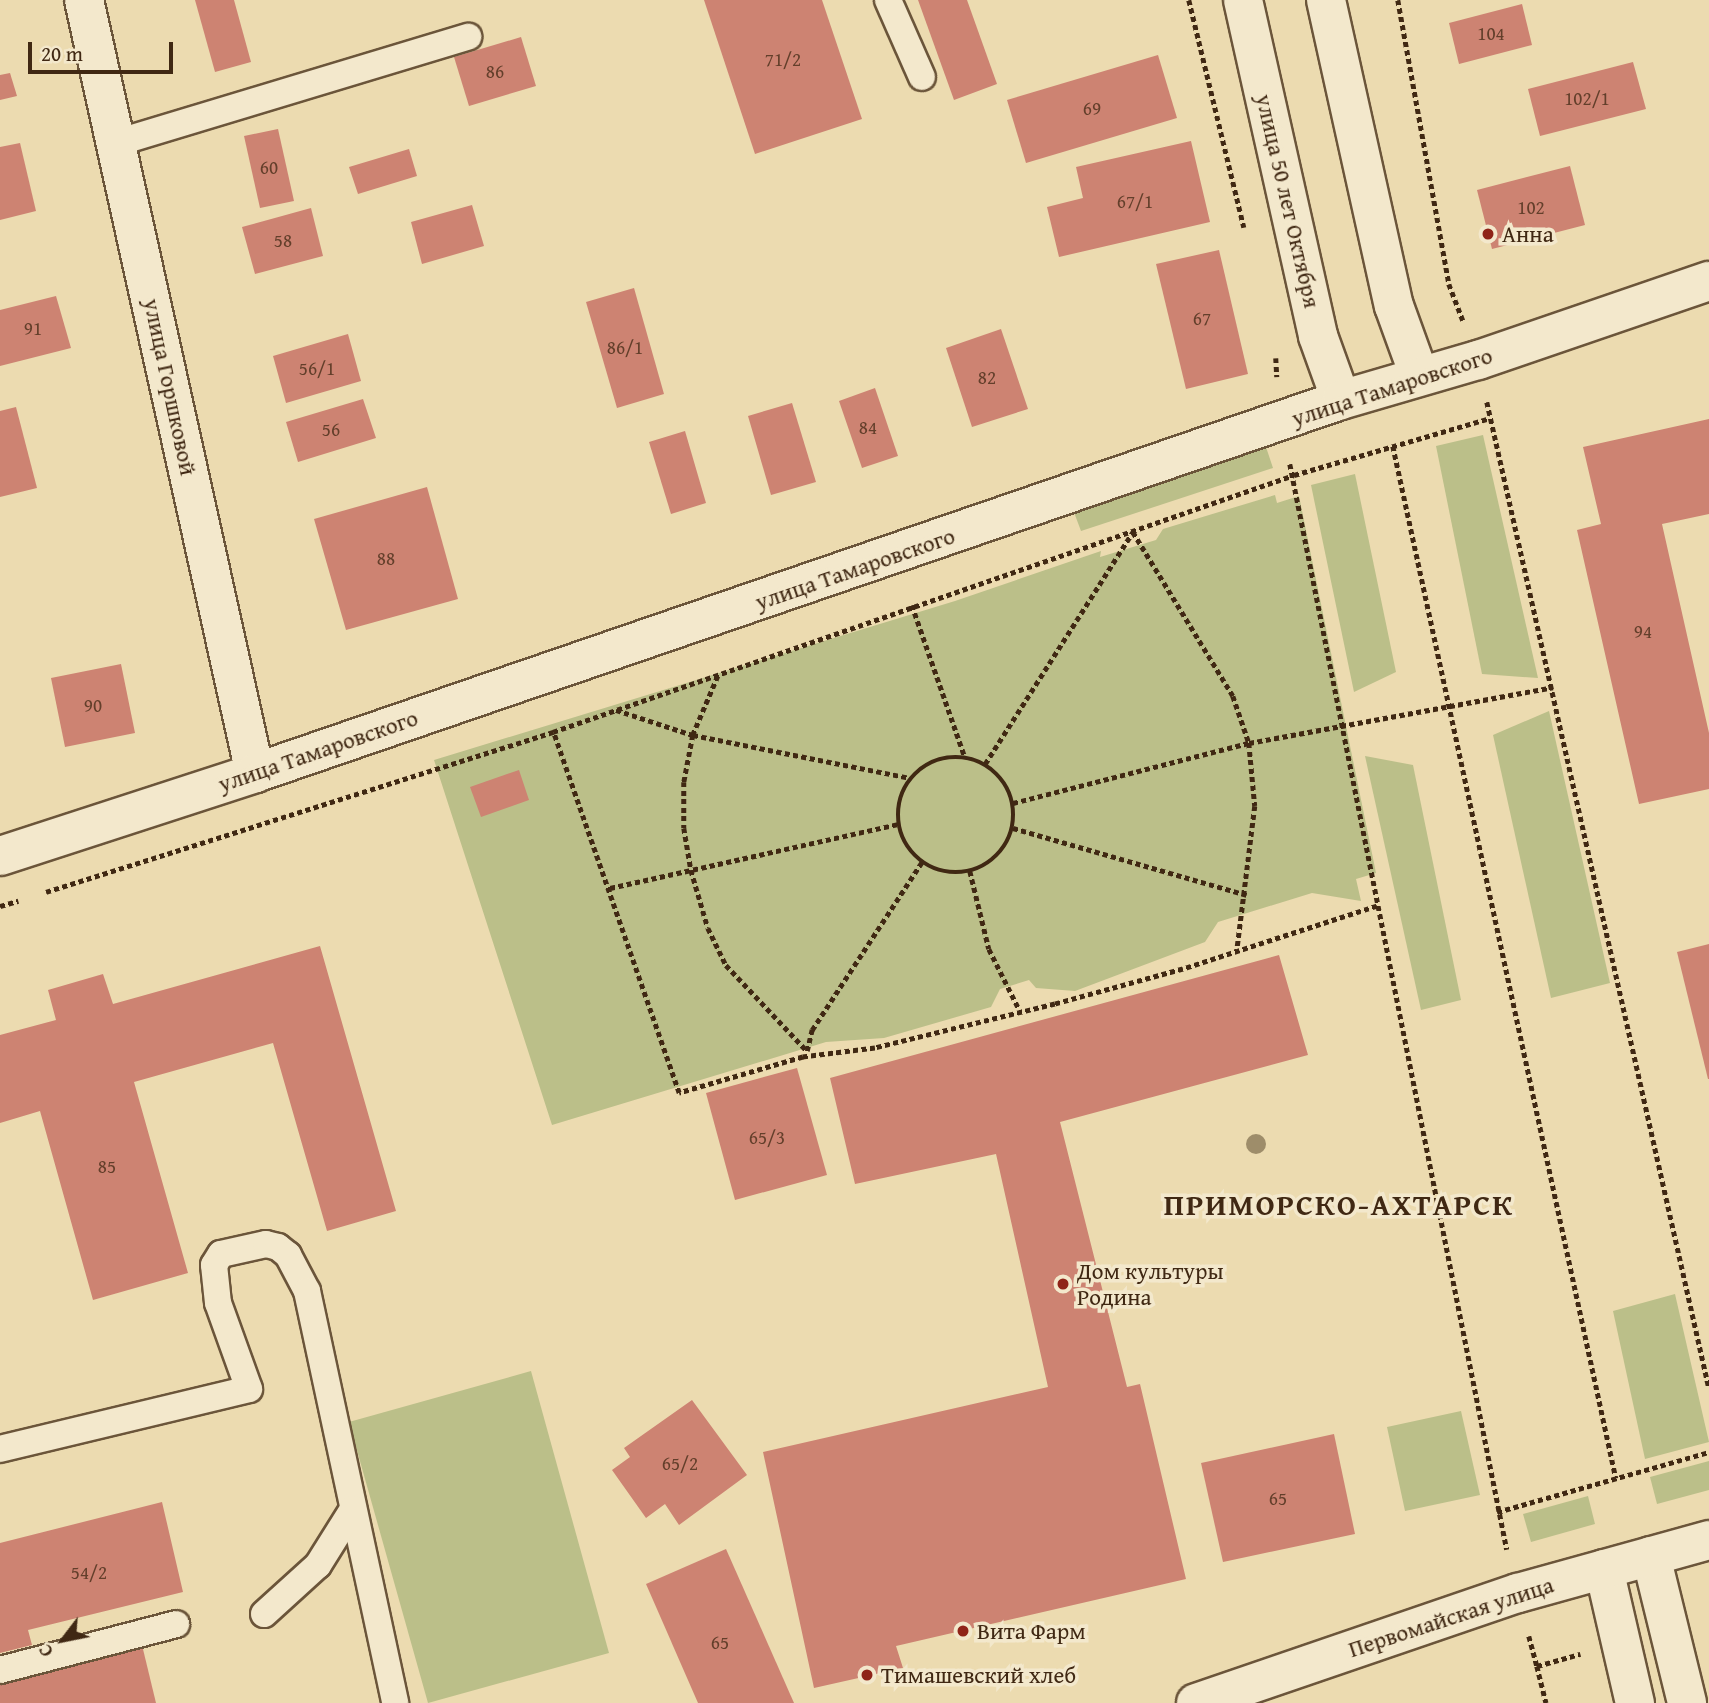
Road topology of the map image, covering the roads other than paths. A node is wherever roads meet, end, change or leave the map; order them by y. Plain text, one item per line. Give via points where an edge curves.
1 (84, 0) edge
2 (888, 0) edge
3 (1242, 0) edge
4 (1326, 0) edge
5 (468, 37) dead end
6 (922, 77) dead end
7 (116, 143) junction
8 (1709, 281) edge
9 (1419, 375) junction
10 (1341, 400) junction
11 (255, 773) junction
12 (0, 856) edge
13 (0, 1449) edge
14 (353, 1509) junction
15 (1709, 1540) edge
16 (1651, 1556) junction
17 (1604, 1569) junction
18 (264, 1614) dead end
19 (176, 1624) dead end
20 (0, 1670) edge
21 (395, 1703) edge
22 (1196, 1703) edge
23 (1635, 1703) edge
24 (1687, 1703) edge

1 - 7 street, улица Горшковой
2 - 6 lane
3 - 10 street, улица 50 лет Октября via 1318,336
4 - 9 street via 1394,306
5 - 7 lane
7 - 11 street, улица Горшковой
8 - 9 street, улица Тамаровского via 1478,360
9 - 10 street, улица Тамаровского
10 - 11 street, улица Тамаровского
11 - 12 street, улица Тамаровского
13 - 14 lane via 249,1389 233,1356 218,1303 214,1265 221,1254 266,1244 288,1255 307,1291
14 - 18 lane via 318,1565
14 - 21 lane
15 - 16 street, Первомайская улица
16 - 17 street, Первомайская улица
16 - 24 street
17 - 22 street, Первомайская улица
17 - 23 street
19 - 20 lane

